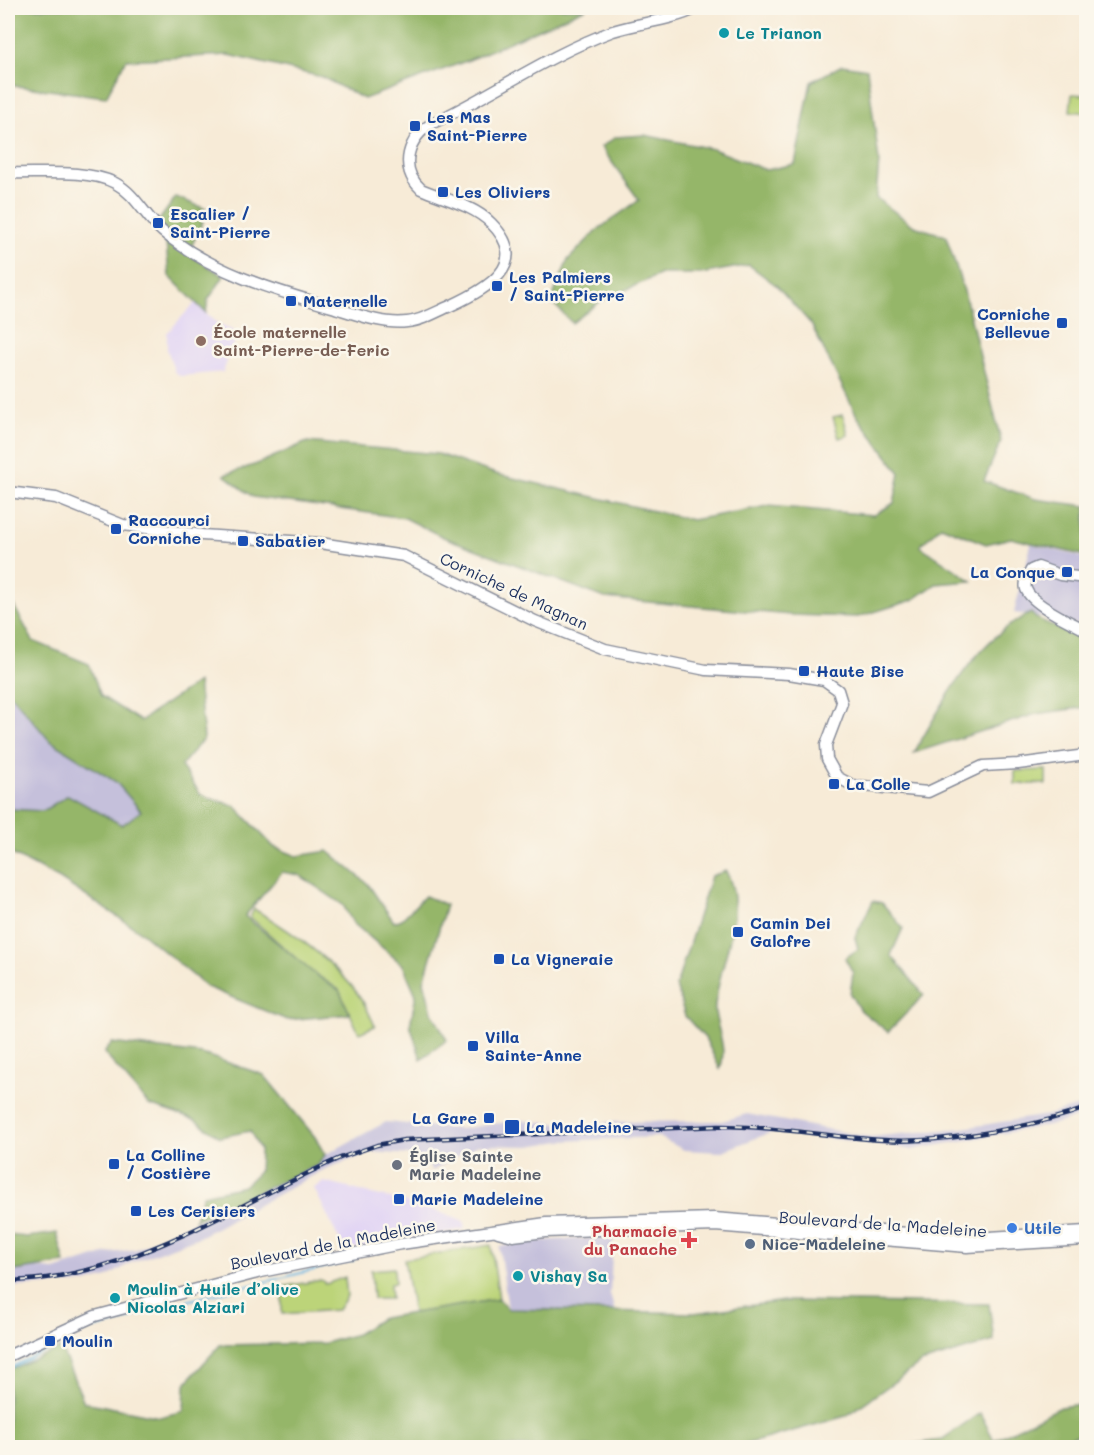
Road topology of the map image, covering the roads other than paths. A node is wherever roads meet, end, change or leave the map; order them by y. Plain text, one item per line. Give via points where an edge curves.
1 (697, 8) edge
2 (8, 173) edge
3 (8, 492) edge
4 (1086, 579) edge
5 (1086, 630) edge
6 (1086, 755) edge
7 (1086, 1231) edge
8 (498, 1232) junction
9 (1086, 1240) edge
10 (8, 1356) edge

1 - 2 street via 677,17 614,31 584,44 416,135 408,162 415,183 490,222 504,243 506,254 501,275 484,290 409,322 352,314 255,283 209,263 162,231 126,190 107,180
3 - 6 street, Corniche de Magnan via 56,498 116,524 320,543 404,556 535,621 605,649 706,670 789,674 824,680 838,690 842,703 826,745 827,759 837,777 852,785 928,792 983,766
4 - 5 street via 1042,567 1033,569 1026,584 1030,596
7 - 8 street, Boulevard de la Madeleine via 973,1238 689,1217 546,1223
8 - 9 street, Boulevard de la Madeleine via 513,1236 697,1226 967,1247
8 - 10 street, Boulevard de la Madeleine via 393,1246 218,1283 84,1319

